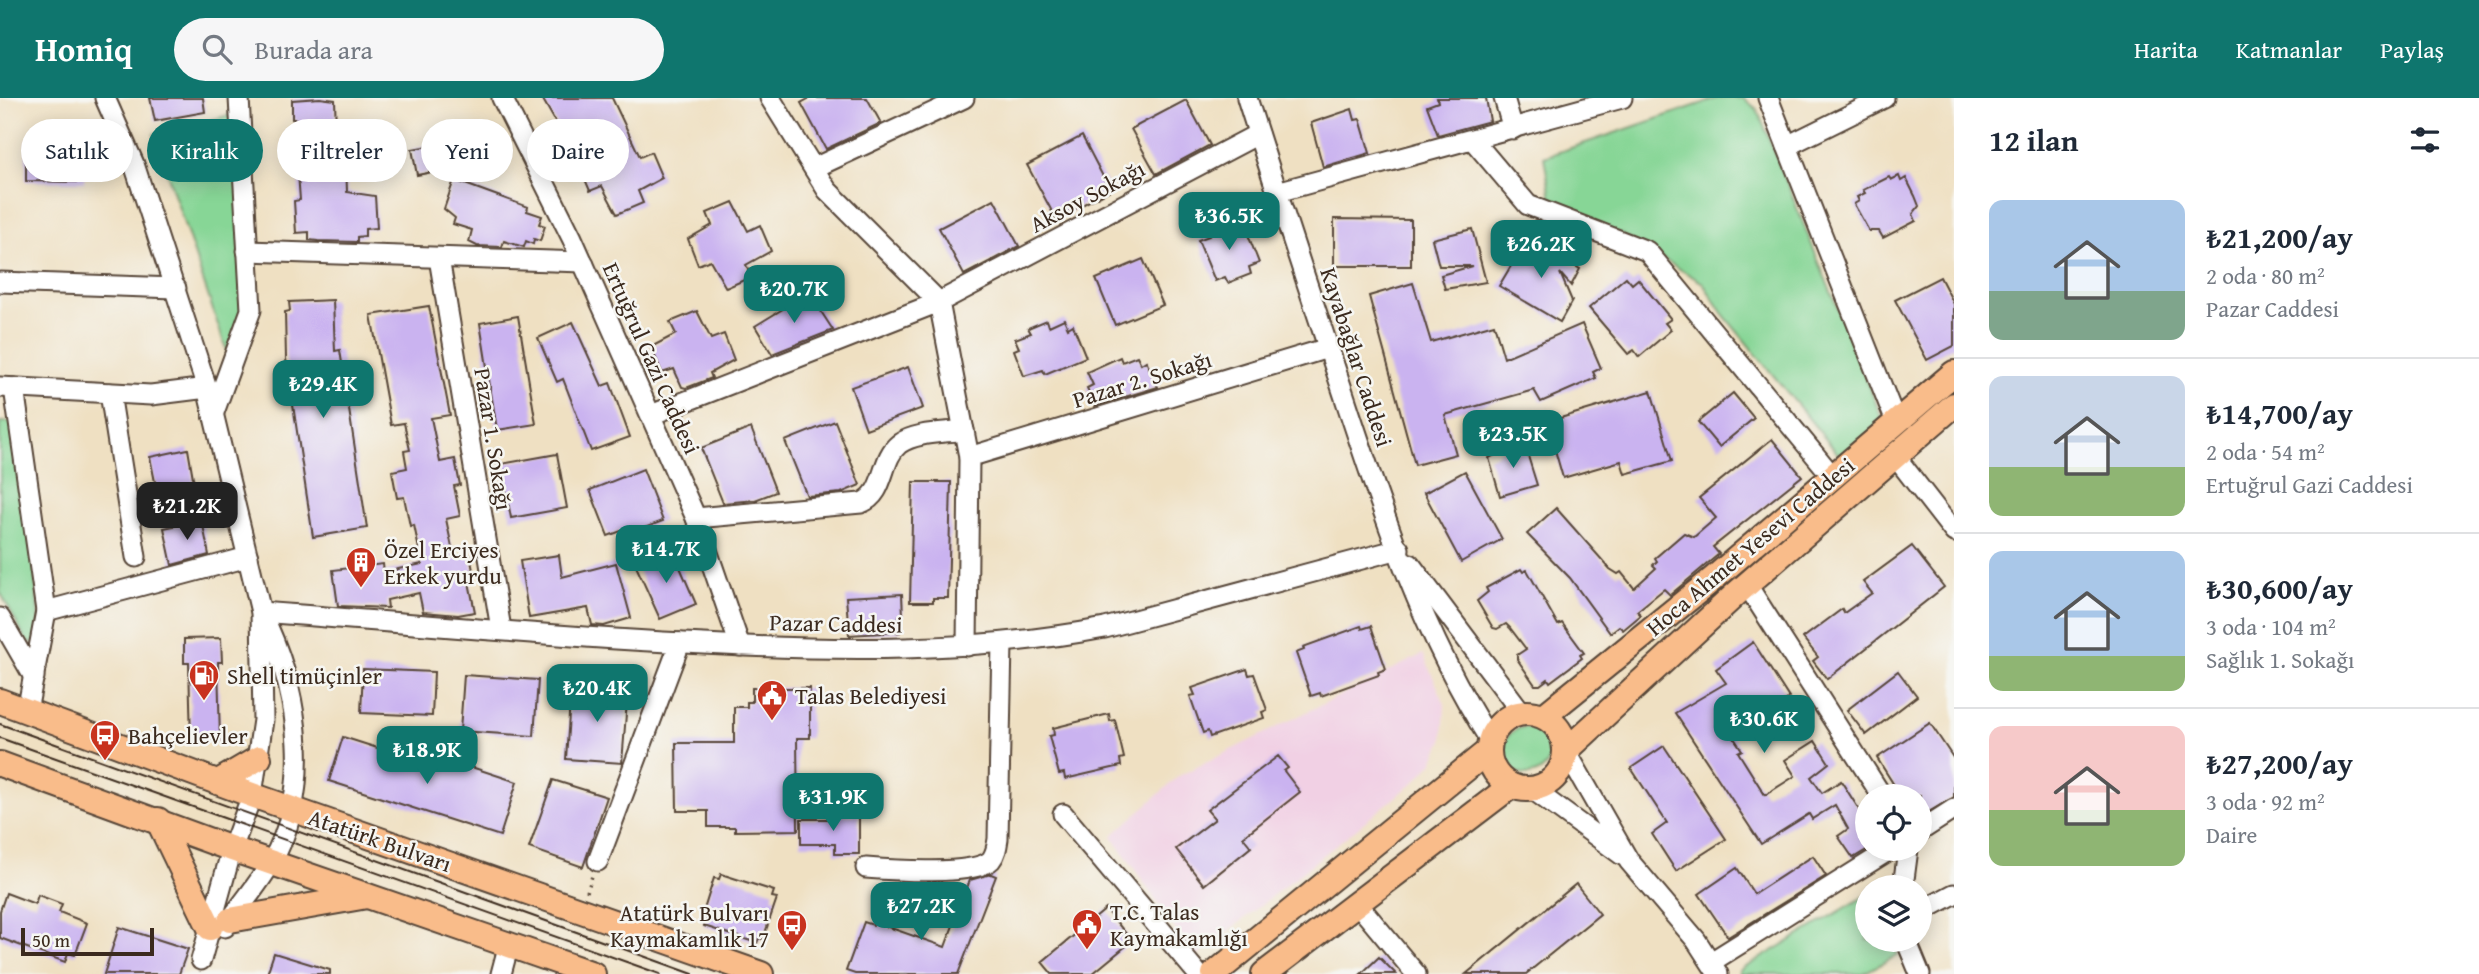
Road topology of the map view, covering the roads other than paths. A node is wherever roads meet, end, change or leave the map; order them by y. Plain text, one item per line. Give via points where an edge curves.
1 (106, 98) edge
2 (239, 98) edge
3 (502, 98) edge
4 (770, 98) edge
5 (964, 98) edge
6 (1247, 98) edge
7 (1504, 98) edge
8 (1622, 98) edge
9 (1768, 98) edge
10 (1884, 98) edge
11 (1513, 129) junction
12 (1258, 134) junction
13 (1473, 140) junction
14 (1787, 146) junction
15 (814, 168) junction
16 (1277, 192) junction
17 (247, 251) junction
18 (439, 258) junction
19 (583, 262) junction
20 (0, 282) edge
21 (176, 288) junction
22 (939, 302) junction
23 (1328, 348) junction
24 (1954, 373) edge
25 (7, 388) edge
26 (207, 388) junction
27 (110, 393) junction
28 (1954, 405) edge
29 (213, 415) junction
30 (651, 415) junction
31 (1896, 422) junction
32 (964, 430) junction
33 (1895, 456) junction
34 (969, 457) junction
35 (1833, 477) junction
36 (696, 518) junction
37 (1954, 532) edge
38 (1399, 549) junction
39 (248, 557) junction
40 (136, 558) dead end
41 (1747, 584) junction
42 (46, 611) junction
43 (261, 612) junction
44 (0, 618) edge
45 (500, 629) junction
46 (680, 643) junction
47 (1002, 643) junction
48 (740, 646) junction
49 (967, 646) junction
50 (34, 677) junction
51 (0, 701) edge
52 (27, 711) junction
53 (1533, 714) junction
54 (1489, 745) junction
55 (1566, 751) junction
56 (258, 758) junction
57 (0, 764) edge
58 (218, 782) junction
59 (1874, 784) edge
60 (1522, 788) junction
61 (252, 795) junction
62 (1954, 809) edge
63 (294, 810) junction
64 (1063, 814) dead end
65 (158, 820) junction
66 (1932, 823) edge
67 (232, 849) junction
68 (272, 861) junction
69 (598, 861) road end
70 (1629, 861) junction
71 (1873, 861) edge
72 (866, 868) dead end
73 (1954, 894) edge
74 (371, 896) junction
75 (1356, 902) junction
76 (1932, 906) edge
77 (220, 924) junction
78 (509, 944) junction
79 (1911, 952) edge
80 (197, 967) edge
81 (1714, 968) edge
82 (501, 974) edge
83 (593, 974) edge
84 (761, 974) edge
85 (1198, 974) edge
86 (1214, 974) edge
87 (1264, 974) edge
88 (1416, 974) edge
89 (1920, 974) edge

1 - 21 street
2 - 17 street
3 - 19 street, Ertuğrul Gazi Caddesi
4 - 15 street
5 - 15 street
6 - 12 street, Kayabağlar Caddesi
7 - 11 street
8 - 11 street
9 - 14 street
10 - 14 street
11 - 13 street
12 - 16 street, Kayabağlar Caddesi
12 - 22 street, Aksoy Sokağı
13 - 16 street
13 - 35 street via 1528,205 1647,251
14 - 31 street
15 - 22 street via 827,190
16 - 23 street, Kayabağlar Caddesi
17 - 18 street
17 - 29 street via 251,310
18 - 19 street
18 - 45 street, Pazar 1. Sokağı
19 - 30 street, Ertuğrul Gazi Caddesi
20 - 21 street
21 - 26 street
22 - 30 street, Aksoy Sokağı
22 - 32 street
23 - 34 street, Pazar 2. Sokağı
23 - 38 street, Kayabağlar Caddesi
24 - 31 main road, Hoca Ahmet Yesevi Caddesi
25 - 27 street
25 - 42 street
26 - 27 street via 151,395
26 - 29 street
27 - 40 street
28 - 33 main road, Hoca Ahmet Yesevi Caddesi
29 - 39 street
30 - 36 street, Ertuğrul Gazi Caddesi
31 - 35 main road, Hoca Ahmet Yesevi Caddesi
32 - 34 street
32 - 36 street via 899,444 876,492 861,503
33 - 37 street
33 - 41 main road, Hoca Ahmet Yesevi Caddesi
34 - 49 street
35 - 53 main road, Hoca Ahmet Yesevi Caddesi
36 - 48 street, Ertuğrul Gazi Caddesi
38 - 47 street, Pazar Caddesi via 1127,623
38 - 53 street, Kayabağlar Caddesi
38 - 54 street, Kayabağlar Caddesi via 1432,636
39 - 42 street
39 - 43 street
41 - 55 main road, Hoca Ahmet Yesevi Caddesi
41 - 59 street
42 - 50 street
43 - 45 street, Pazar Caddesi
43 - 56 street via 265,683
43 - 63 street via 283,666 291,703 297,752
44 - 50 street
45 - 46 street, Pazar Caddesi
46 - 48 street, Pazar Caddesi
46 - 69 street
47 - 49 street, Pazar Caddesi
47 - 72 street via 998,839 991,860 955,869
48 - 49 street, Pazar Caddesi
50 - 52 street
51 - 52 main road, Atatürk Bulvarı
52 - 58 main road, Atatürk Bulvarı
53 - 54 main road via 1502,722
53 - 55 main road via 1560,730
54 - 60 main road via 1494,772
54 - 86 main road
55 - 60 main road via 1560,772 1543,786
55 - 70 street
56 - 58 main road
56 - 61 street
57 - 65 main road
58 - 61 main road, Atatürk Bulvarı
60 - 70 street
60 - 75 main road
61 - 63 main road, Atatürk Bulvarı
61 - 67 street
62 - 66 street
63 - 68 street
63 - 84 main road, Atatürk Bulvarı
64 - 85 street
65 - 67 main road
65 - 77 main road
67 - 68 main road
67 - 77 street
68 - 74 main road
68 - 77 street
70 - 81 street via 1680,919
71 - 81 street
73 - 76 street
74 - 77 main road
74 - 78 main road
75 - 87 main road
75 - 88 street
77 - 80 street
78 - 82 street
78 - 83 main road
79 - 89 street

